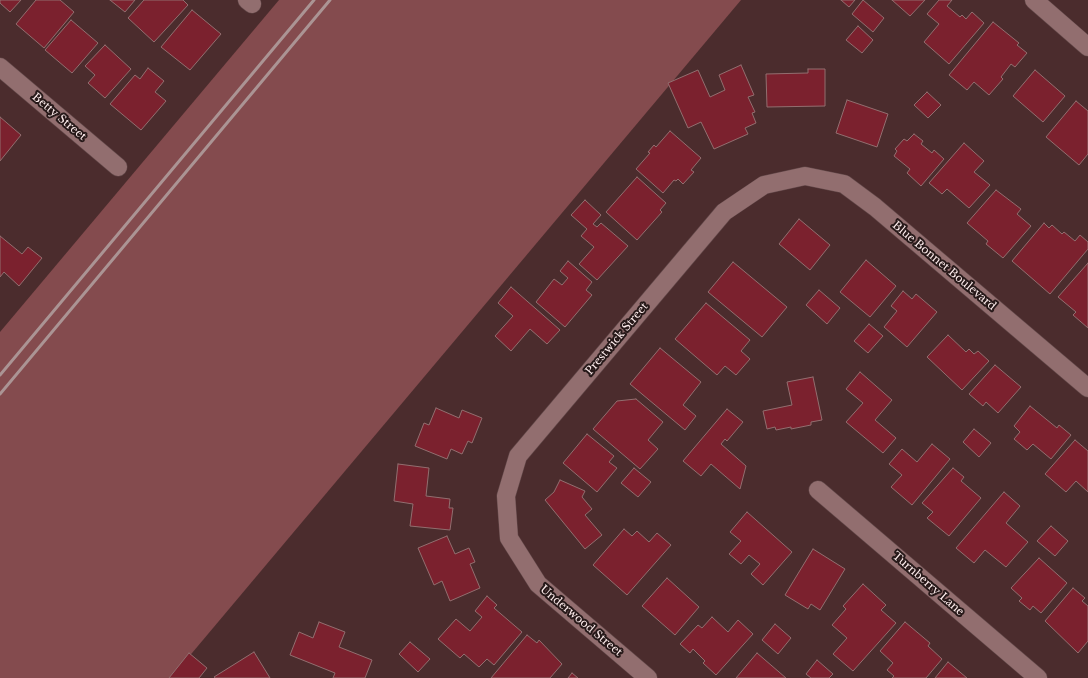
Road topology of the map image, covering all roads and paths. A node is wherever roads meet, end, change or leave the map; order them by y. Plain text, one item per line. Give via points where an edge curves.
1 (1034, 0) edge
2 (1088, 46) edge
3 (0, 67) edge
4 (118, 167) dead end
5 (786, 180) joint
6 (1088, 388) edge
7 (818, 490) dead end
8 (509, 538) joint
9 (648, 678) edge
10 (1038, 678) edge

1 - 2 street
3 - 4 street, Betty Street
5 - 6 street, Blue Bonnet Boulevard via 805,176 844,184
5 - 8 street, Prestwick Street via 764,185 724,212 518,456 506,496
7 - 10 street, Turnberry Lane
8 - 9 street, Underwood Street via 538,584

